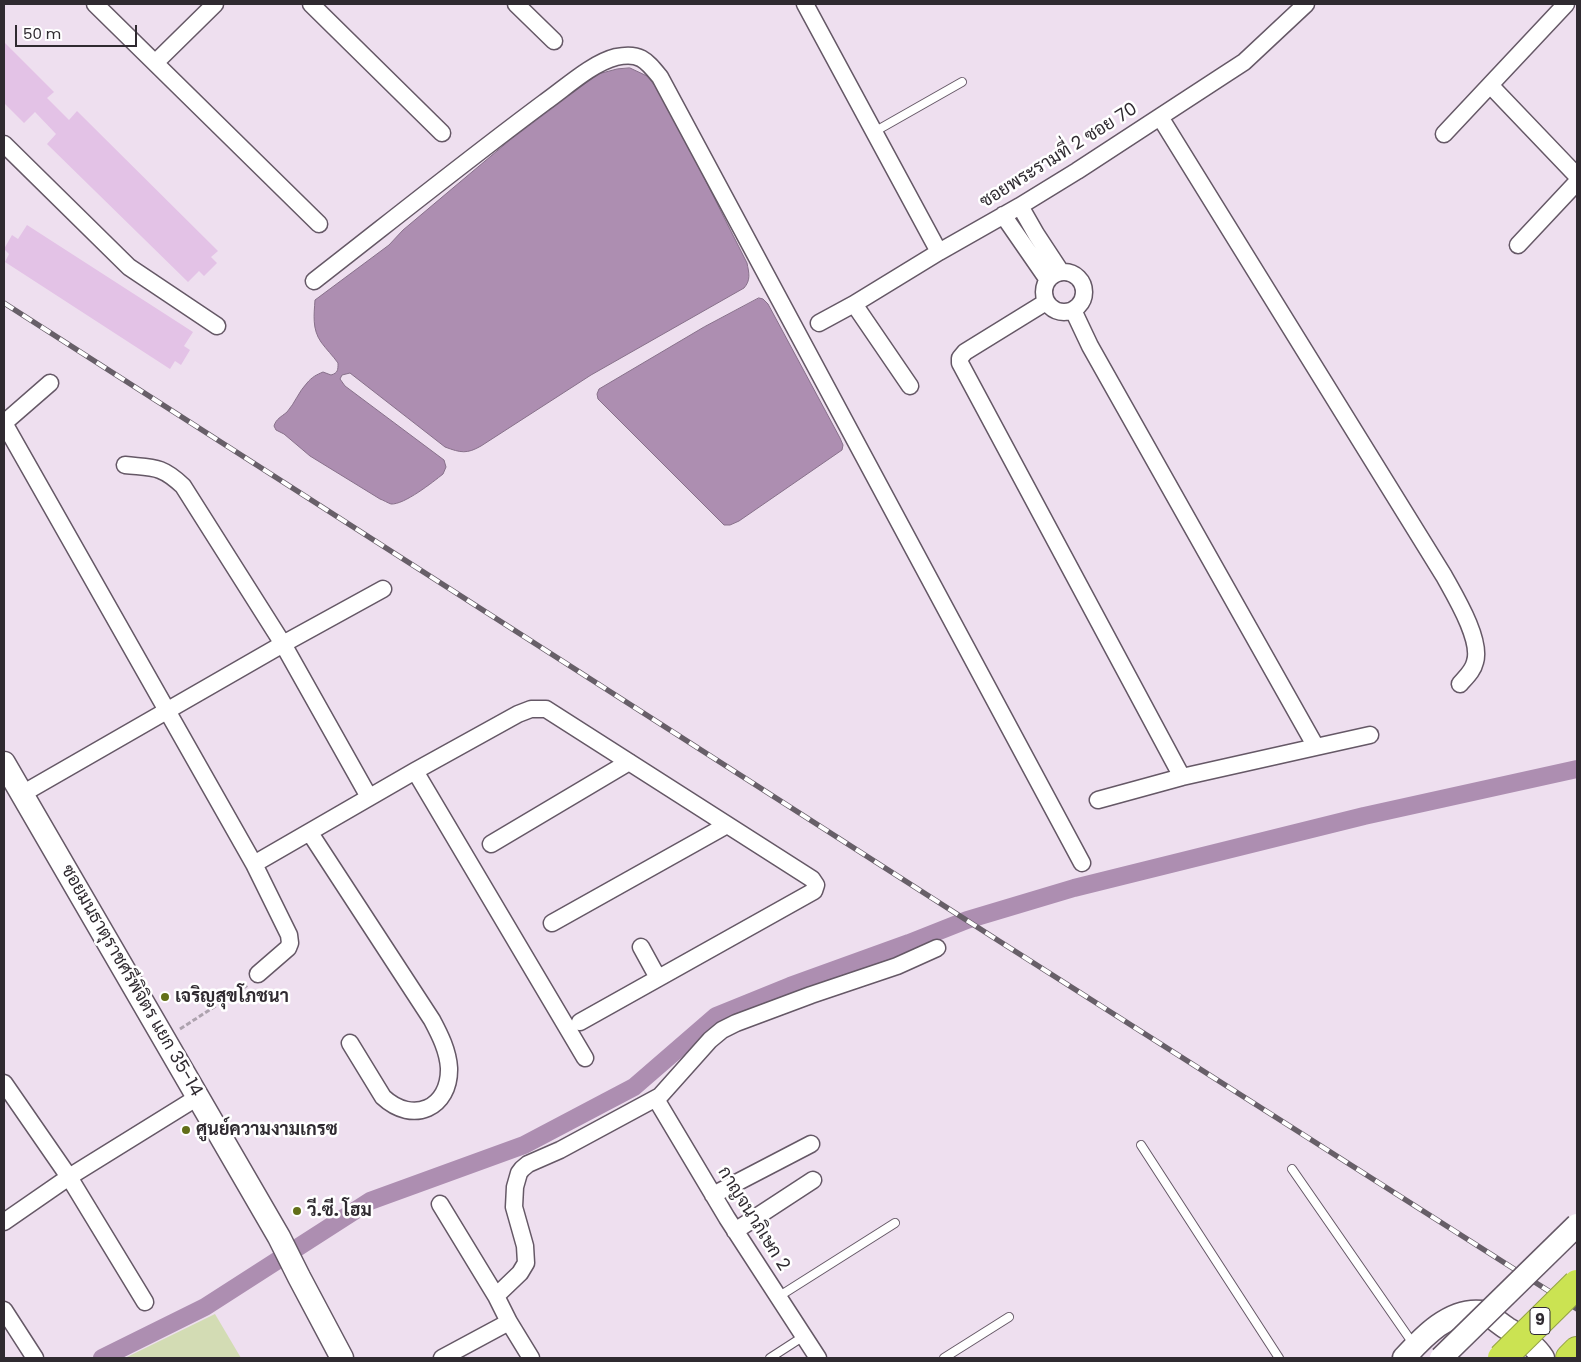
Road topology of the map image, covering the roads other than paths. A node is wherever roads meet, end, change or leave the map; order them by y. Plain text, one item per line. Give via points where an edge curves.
1 (95, 4) edge
2 (215, 4) edge
3 (311, 4) edge
4 (516, 4) edge
5 (805, 4) edge
6 (1306, 4) edge
7 (1566, 4) edge
8 (554, 41) dead end
9 (156, 62) junction
10 (962, 82) dead end
11 (1490, 85) junction
12 (1160, 117) junction
13 (874, 132) junction
14 (442, 133) dead end
15 (1444, 134) dead end
16 (4, 144) edge
17 (1577, 176) edge
18 (1577, 182) edge
19 (1020, 206) junction
20 (1003, 214) junction
21 (319, 224) dead end
22 (1518, 245) dead end
23 (939, 252) junction
24 (1054, 276) junction
25 (314, 281) dead end
26 (1046, 302) junction
27 (854, 304) junction
28 (1073, 310) junction
29 (819, 323) dead end
30 (217, 326) dead end
31 (50, 383) dead end
32 (910, 386) dead end
33 (4, 423) edge
34 (125, 465) dead end
35 (384, 589) dead end
36 (283, 644) junction
37 (1460, 684) dead end
38 (168, 711) junction
39 (1370, 735) dead end
40 (1316, 747) junction
41 (628, 762) junction
42 (4, 763) edge
43 (415, 771) junction
44 (1182, 777) junction
45 (22, 794) junction
46 (369, 797) junction
47 (1098, 800) dead end
48 (727, 825) junction
49 (310, 833) junction
50 (491, 844) dead end
51 (1082, 863) dead end
52 (254, 864) junction
53 (552, 923) dead end
54 (641, 947) dead end
55 (937, 948) dead end
56 (256, 978) road end
57 (658, 978) junction
58 (580, 1022) dead end
59 (350, 1043) dead end
60 (585, 1058) dead end
61 (4, 1083) edge
62 (198, 1097) junction
63 (656, 1099) junction
64 (812, 1144) dead end
65 (1141, 1145) dead end
66 (1292, 1169) dead end
67 (70, 1177) junction
68 (813, 1180) dead end
69 (713, 1195) junction
70 (440, 1204) dead end
71 (4, 1222) edge
72 (895, 1223) dead end
73 (1577, 1225) edge
74 (735, 1230) junction
75 (1577, 1284) edge
76 (496, 1296) junction
77 (778, 1297) junction
78 (145, 1302) dead end
79 (4, 1310) edge
80 (1009, 1317) dead end
81 (509, 1322) junction
82 (804, 1336) junction
83 (1577, 1351) edge
84 (1410, 1352) edge
85 (35, 1358) edge
86 (342, 1358) edge
87 (442, 1358) edge
88 (531, 1358) edge
89 (770, 1358) edge
90 (818, 1358) edge
91 (944, 1358) edge
92 (1279, 1358) edge
93 (1441, 1358) edge
94 (1502, 1358) edge
95 (1544, 1358) edge
96 (1570, 1358) edge

1 - 9 street
2 - 9 street
3 - 14 street
4 - 8 street
5 - 13 street
6 - 12 street, ซอยพระรามที่ 2 ซอย 70 via 1244,62
7 - 11 street
9 - 21 street
10 - 13 lane
11 - 15 street
11 - 17 street
12 - 19 street, ซอยพระรามที่ 2 ซอย 70
12 - 37 street via 1444,576 1477,648 1470,673
13 - 23 street
16 - 30 street via 129,267
18 - 22 street
19 - 20 street, ซอยพระรามที่ 2 ซอย 70
19 - 24 street
20 - 23 street, ซอยพระรามที่ 2 ซอย 70
20 - 24 street
23 - 27 street, ซอยพระรามที่ 2 ซอย 70
24 - 26 street via 1044,291
24 - 28 street via 1073,274 1082,283 1081,301
25 - 51 street via 590,70 616,57 632,55 646,60 660,77
26 - 28 street via 1055,310
26 - 44 street via 965,352 960,363
27 - 29 street, ซอยพระรามที่ 2 ซอย 70
27 - 32 street
28 - 40 street via 1090,346
31 - 33 street
33 - 38 street
34 - 36 street via 158,468 183,486
35 - 36 street
36 - 38 street
36 - 46 street
38 - 45 street
38 - 52 street
39 - 40 street
40 - 44 street
41 - 43 street via 546,709 531,709
41 - 48 street
41 - 50 street
42 - 45 street, ซอยมนธาตุราชศรีพิจิตร แยก 35-14
43 - 46 street
43 - 60 street
44 - 47 street
45 - 62 street, ซอยมนธาตุราชศรีพิจิตร แยก 35-14
46 - 49 street
48 - 53 street
48 - 57 street via 812,879 816,885 814,891
49 - 52 street
49 - 59 street via 432,1020 447,1055 447,1088 428,1109 400,1109 383,1097
52 - 56 street via 290,943
54 - 57 street
55 - 63 street via 897,966 722,1030
57 - 58 street
61 - 67 street
62 - 67 street
62 - 86 street, ซอยมนธาตุราชศรีพิจิตร แยก 35-14 via 279,1237
63 - 69 street, กาญจนาภิเษก 2
63 - 76 street via 522,1169 515,1187 514,1207 526,1263
64 - 69 street
65 - 92 lane
66 - 84 lane
67 - 71 street
67 - 78 street
68 - 74 street
69 - 74 street, กาญจนาภิเษก 2
70 - 76 street
72 - 77 lane
73 - 93 street, bridge
74 - 77 street, กาญจนาภิเษก 2
75 - 94 highway, 9, bridge
76 - 81 street
77 - 82 street, กาญจนาภิเษก 2
79 - 85 street
80 - 91 lane
81 - 87 street
81 - 88 street
82 - 89 lane
82 - 90 street, กาญจนาภิเษก 2
83 - 96 highway
84 - 95 street via 1442,1322 1463,1314 1483,1312 1536,1348

